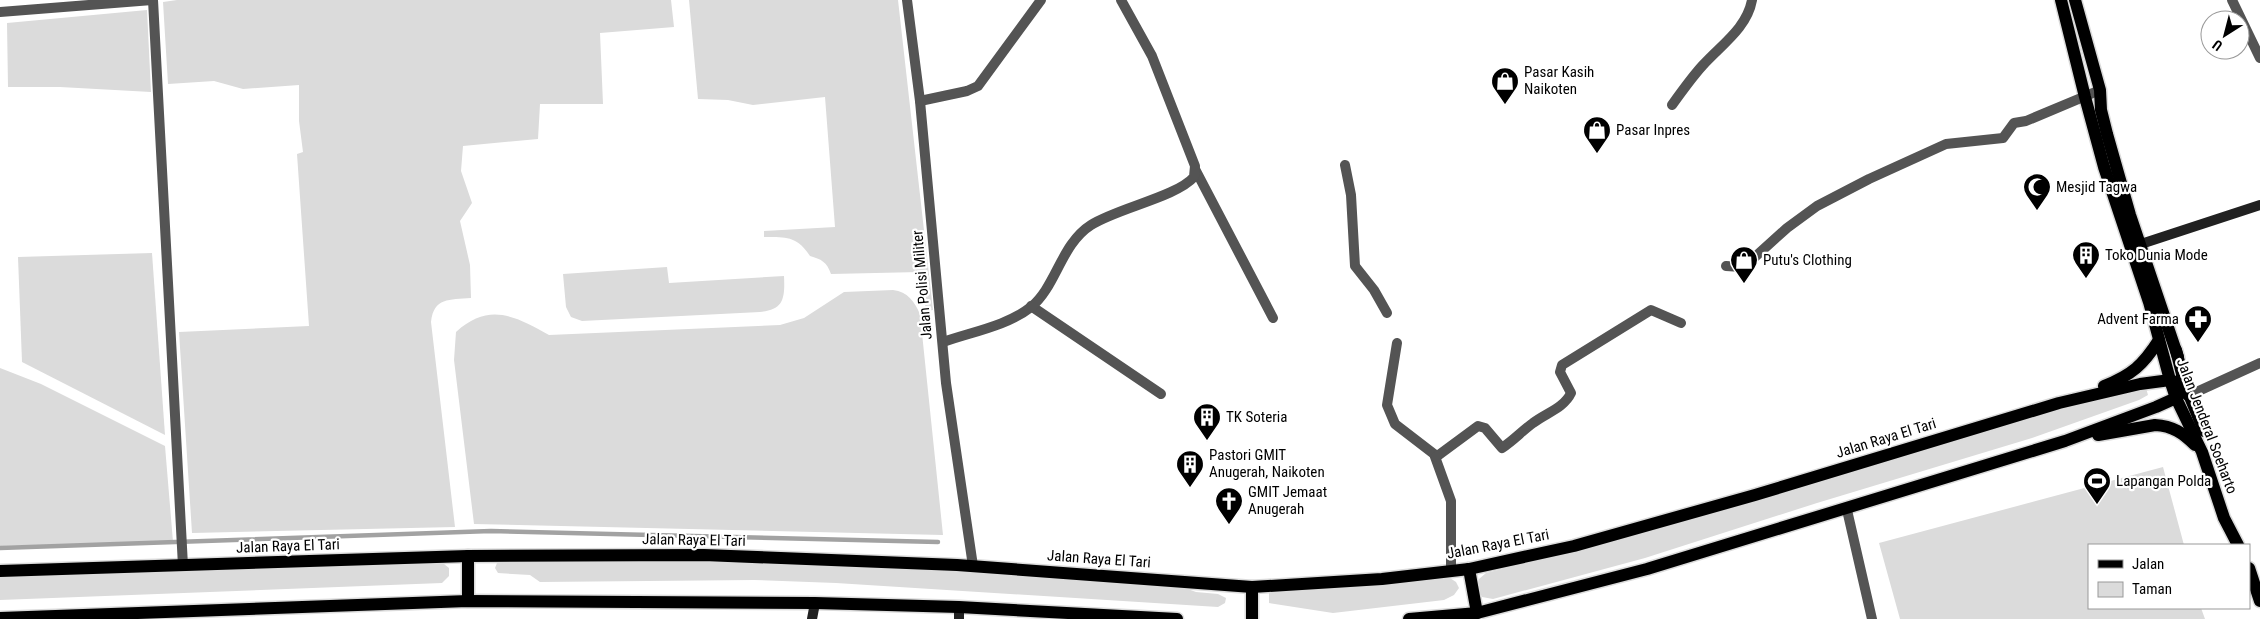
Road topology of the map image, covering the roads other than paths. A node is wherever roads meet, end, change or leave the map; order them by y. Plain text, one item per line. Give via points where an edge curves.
1 (153, 0) edge
2 (907, 0) edge
3 (1041, 0) edge
4 (1121, 0) edge
5 (1752, 0) edge
6 (2062, 0) edge
7 (2074, 0) edge
8 (2232, 0) edge
9 (0, 12) edge
10 (2260, 58) edge
11 (2100, 90) junction
12 (2085, 97) junction
13 (920, 101) junction
14 (1672, 105) dead end
15 (1345, 165) dead end
16 (1195, 169) junction
17 (2260, 205) edge
18 (2141, 244) junction
19 (1726, 266) dead end
20 (1031, 306) junction
21 (1386, 313) dead end
22 (1273, 318) dead end
23 (1681, 324) dead end
24 (2159, 340) junction
25 (942, 342) junction
26 (1397, 342) dead end
27 (2260, 362) edge
28 (2170, 380) junction
29 (2183, 393) junction
30 (1161, 394) dead end
31 (2059, 403) junction
32 (2065, 441) junction
33 (2206, 451) junction
34 (1436, 457) junction
35 (1847, 510) junction
36 (2239, 544) edge
37 (468, 556) junction
38 (183, 560) junction
39 (973, 566) junction
40 (1469, 569) junction
41 (1451, 570) junction
42 (0, 571) edge
43 (2254, 573) edge
44 (1252, 587) junction
45 (468, 601) junction
46 (2260, 601) edge
47 (815, 604) junction
48 (959, 613) edge
49 (1477, 613) junction
50 (152, 616) edge
51 (0, 618) edge
52 (812, 619) edge
53 (1177, 619) edge
54 (1252, 619) edge
55 (1409, 619) edge
56 (1872, 619) edge

1 - 9 street
1 - 38 street
2 - 13 street, Jalan Polisi Militer
3 - 13 street via 978,86
4 - 16 street via 1152,56
5 - 14 street via 1738,30 1701,66
6 - 12 main road, Jalan Jenderal Soeharto
7 - 11 main road, Jalan Jenderal Soeharto
8 - 10 street
11 - 12 street
11 - 18 main road, Jalan Jenderal Soeharto via 2107,134
12 - 19 street via 2014,123 2003,138 1946,144 1900,164 1818,206 1787,228 1746,265
12 - 24 main road, Jalan Jenderal Soeharto
13 - 25 street, Jalan Polisi Militer
15 - 21 street via 1351,195 1355,266 1374,290
16 - 20 street via 1194,177 1183,186 1091,225 1070,246
16 - 22 street
17 - 18 street
18 - 29 main road, Jalan Jenderal Soeharto via 2176,350
20 - 25 street via 1011,319
20 - 30 street
23 - 34 street via 1651,310 1562,365 1560,372 1571,393 1567,402 1532,423 1516,439 1502,448 1485,428 1478,426
24 - 28 main road, Jalan Jenderal Soeharto
24 - 31 main road via 2134,372
25 - 39 street, Jalan Polisi Militer
26 - 34 street via 1388,405 1396,424
27 - 29 street
28 - 29 main road
28 - 31 main road, Jalan Raya El Tari
29 - 32 main road via 2156,407
29 - 33 main road, Jalan Jenderal Soeharto
29 - 33 main road, Jalan Jenderal Soeharto via 2204,431
31 - 40 main road, Jalan Raya El Tari via 1755,495 1583,543
32 - 33 main road via 2156,425 2183,433
32 - 35 main road
33 - 36 main road, Jalan Jenderal Soeharto
34 - 41 street via 1451,501
35 - 49 main road via 1647,569
35 - 56 street
37 - 38 main road, Jalan Raya El Tari
37 - 39 main road, Jalan Raya El Tari via 704,555
37 - 45 main road
38 - 42 main road, Jalan Raya El Tari
39 - 44 main road, Jalan Raya El Tari
40 - 41 main road, Jalan Raya El Tari
40 - 49 main road
41 - 44 main road, Jalan Raya El Tari via 1382,579
43 - 46 main road
44 - 54 main road
45 - 47 main road
45 - 50 main road
47 - 48 main road
47 - 52 street
48 - 53 main road
49 - 55 main road
50 - 51 main road

